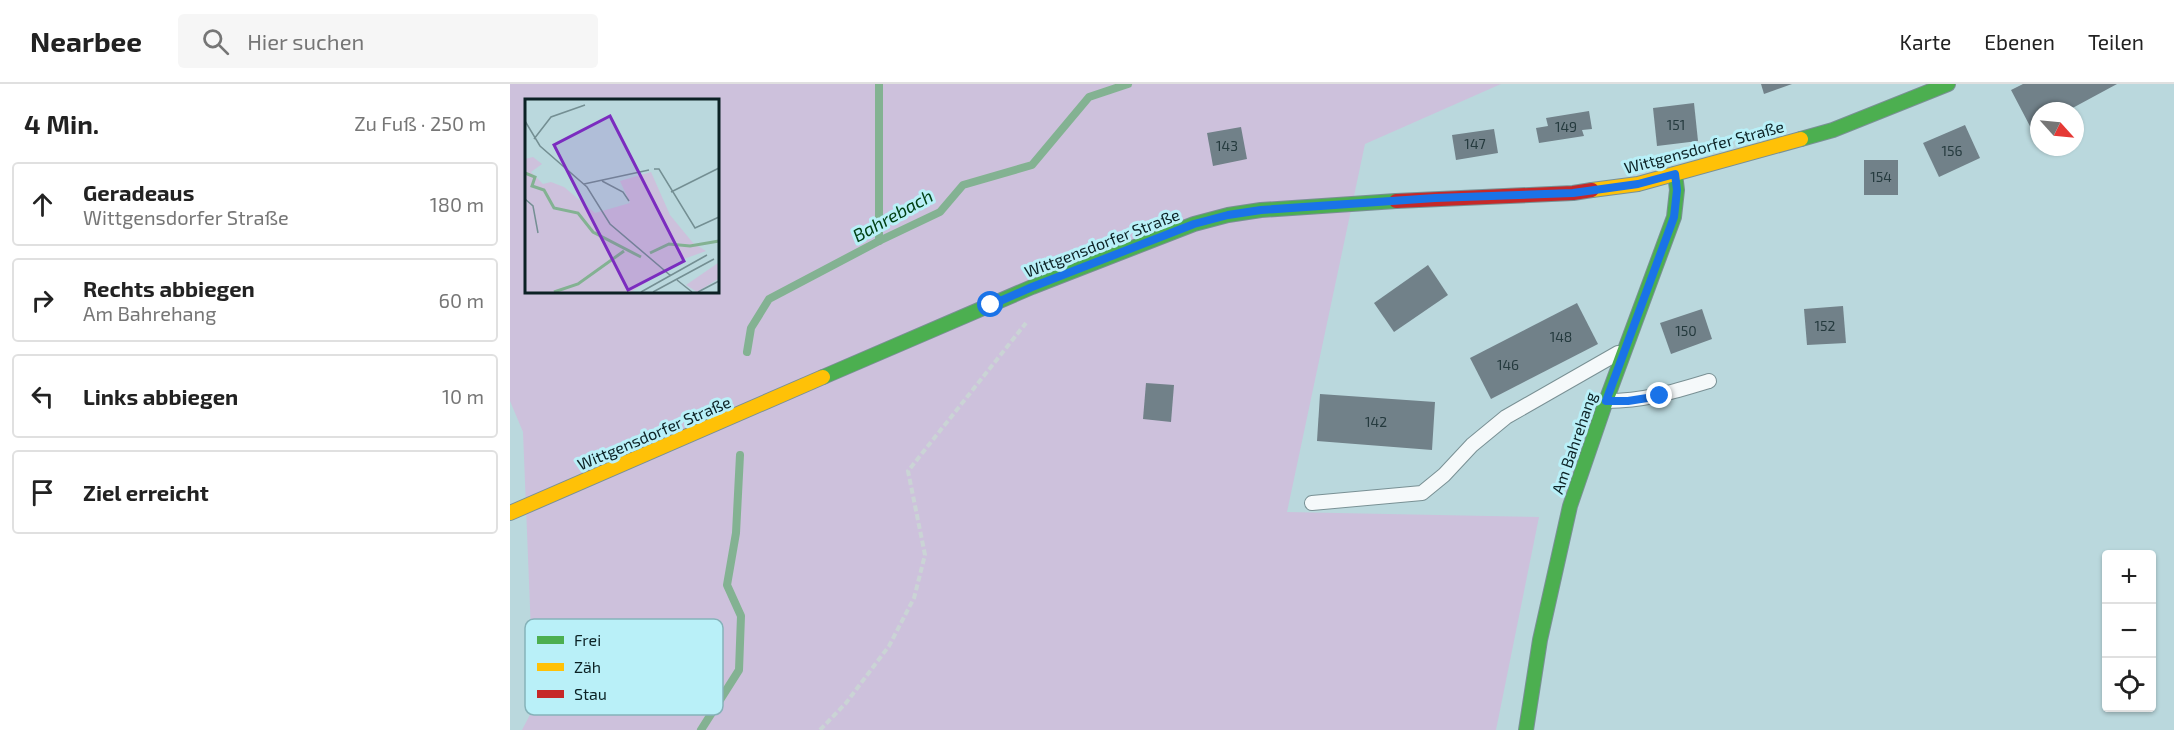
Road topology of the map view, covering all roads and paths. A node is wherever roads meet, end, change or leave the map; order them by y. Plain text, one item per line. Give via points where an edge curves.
1 (1948, 84) edge
2 (1675, 174) junction
3 (1027, 321) dead end
4 (1625, 350) junction
5 (1709, 381) dead end
6 (1606, 401) junction
7 (1312, 502) dead end
8 (510, 513) edge
9 (819, 730) edge
10 (1526, 730) edge

1 - 2 street, Wittgensdorfer Straße via 1833,130
2 - 4 street, Am Bahrehang via 1674,217
2 - 8 street, Wittgensdorfer Straße via 1638,184 1573,193 1261,210 1194,224 1032,287
3 - 9 path via 908,471 925,555 914,598 889,646
4 - 6 street, Am Bahrehang
4 - 7 lane via 1506,417 1422,493
5 - 6 lane via 1660,396
6 - 10 street, Am Bahrehang via 1563,530

